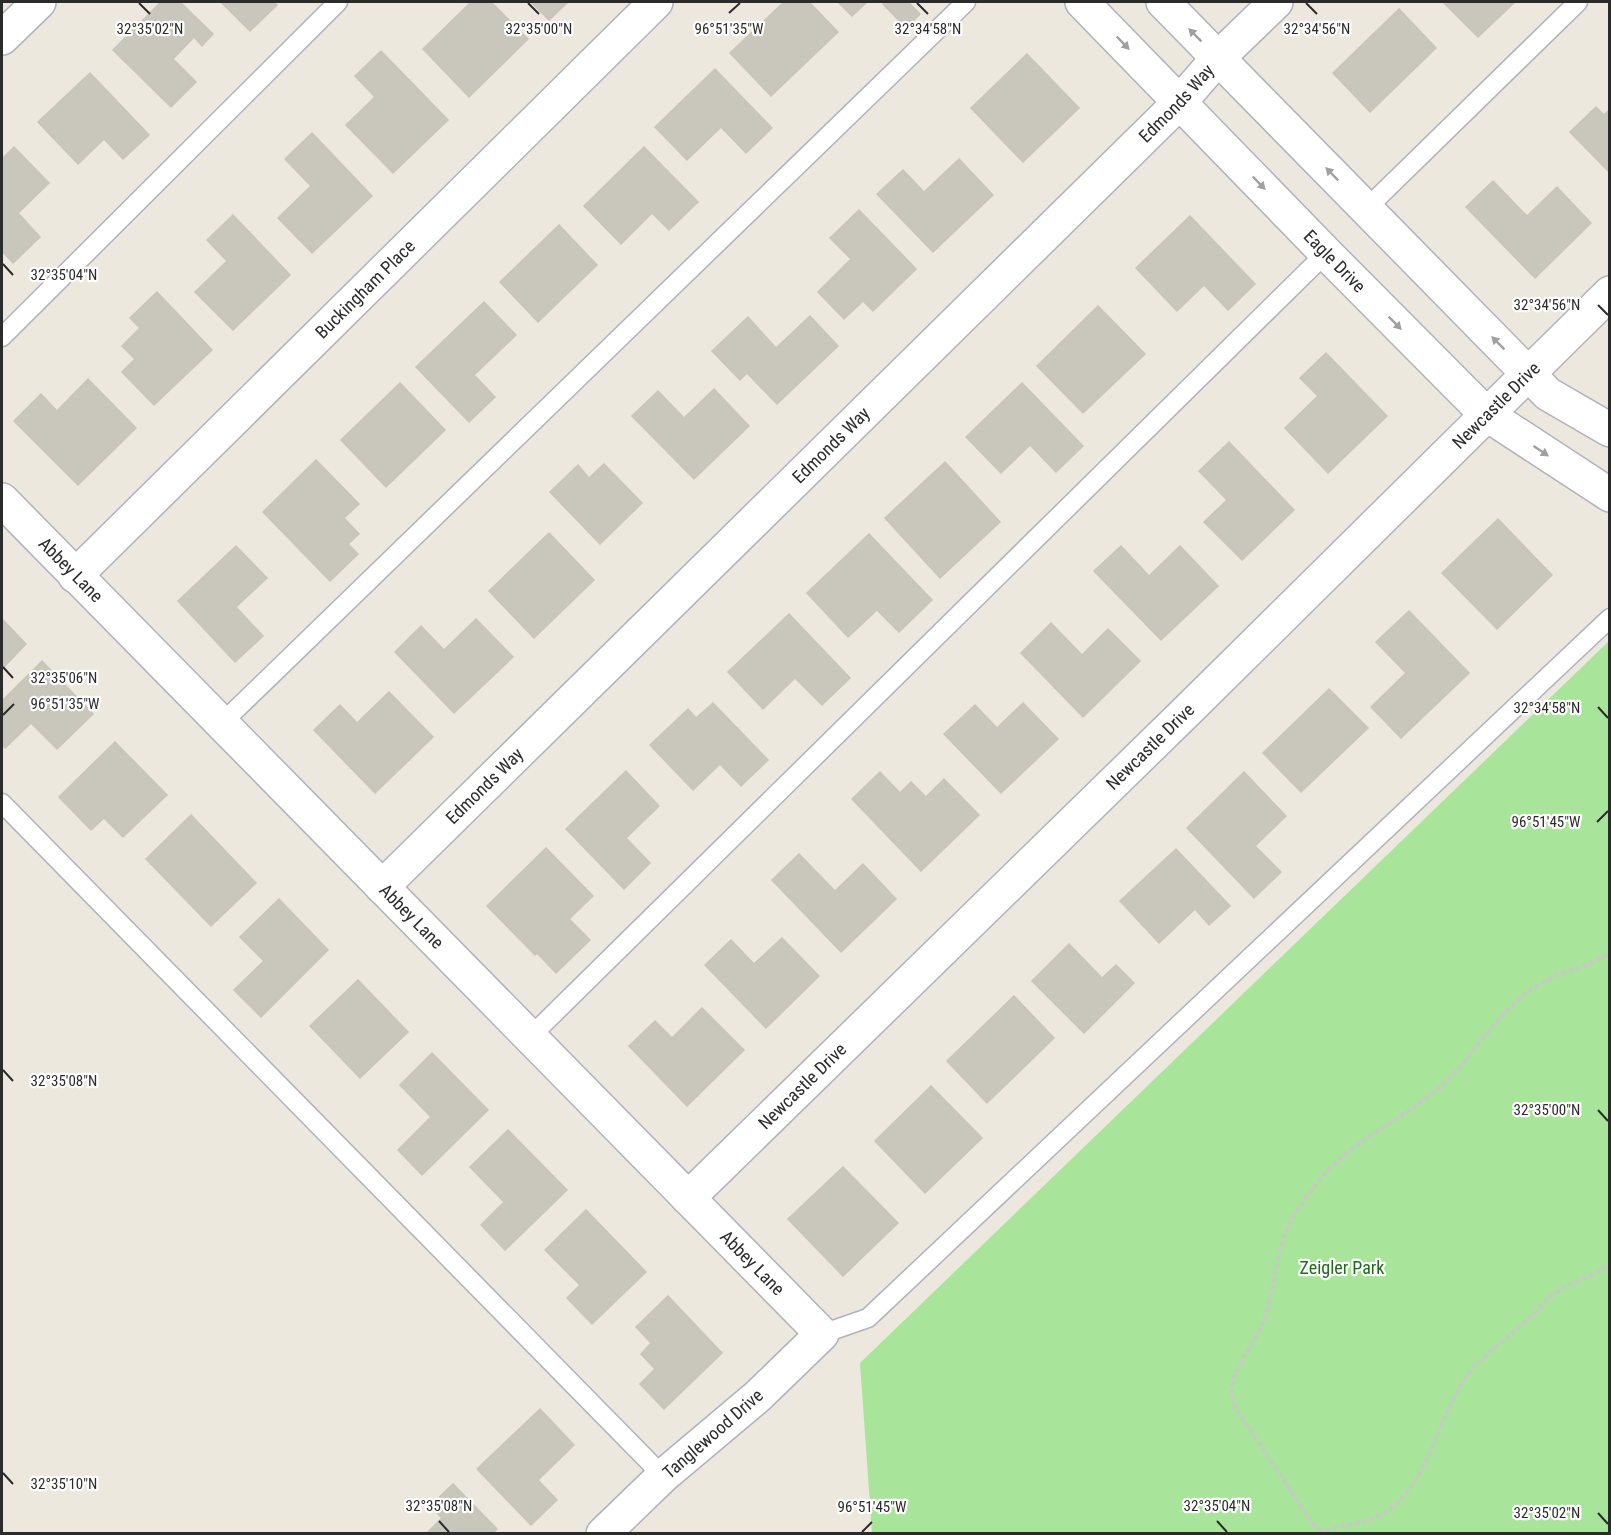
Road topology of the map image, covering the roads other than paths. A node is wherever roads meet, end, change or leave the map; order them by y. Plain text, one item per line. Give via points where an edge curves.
1 (39, 2) edge
2 (338, 2) edge
3 (656, 2) edge
4 (966, 2) edge
5 (1082, 2) edge
6 (1163, 2) edge
7 (1276, 2) edge
8 (1578, 2) edge
9 (2, 38) edge
10 (1218, 58) junction
11 (1180, 102) junction
12 (1366, 209) junction
13 (1326, 253) junction
14 (1610, 293) edge
15 (2, 337) edge
16 (1527, 373) junction
17 (1486, 414) junction
18 (1610, 430) edge
19 (1610, 495) edge
20 (2, 500) edge
21 (75, 576) junction
22 (1610, 618) edge
23 (221, 724) junction
24 (2, 803) edge
25 (382, 887) junction
26 (530, 1037) junction
27 (688, 1197) junction
28 (822, 1334) junction
29 (663, 1476) junction
30 (603, 1533) edge

1 - 9 street
2 - 15 lane
3 - 21 street, Buckingham Place
4 - 23 lane
5 -> 11 street, Eagle Drive
10 -> 6 street
7 - 10 street, Edmonds Way
8 - 12 lane
10 - 11 street, Edmonds Way
12 -> 10 street
11 -> 13 street, Eagle Drive
11 - 25 street, Edmonds Way
16 -> 12 street
13 -> 17 street, Eagle Drive
13 - 26 lane
14 - 16 street, Newcastle Drive
16 - 17 street, Newcastle Drive
16 - 18 street via 1548,394
17 -> 19 street, Eagle Drive
17 - 27 street, Newcastle Drive
20 - 21 street, Abbey Lane
21 - 23 street, Abbey Lane
22 - 28 lane via 868,1318
23 - 25 street, Abbey Lane
24 - 29 lane
25 - 26 street, Abbey Lane
26 - 27 street, Abbey Lane
27 - 28 street, Abbey Lane
28 - 29 street, Tanglewood Drive via 758,1396
29 - 30 street, Tanglewood Drive

